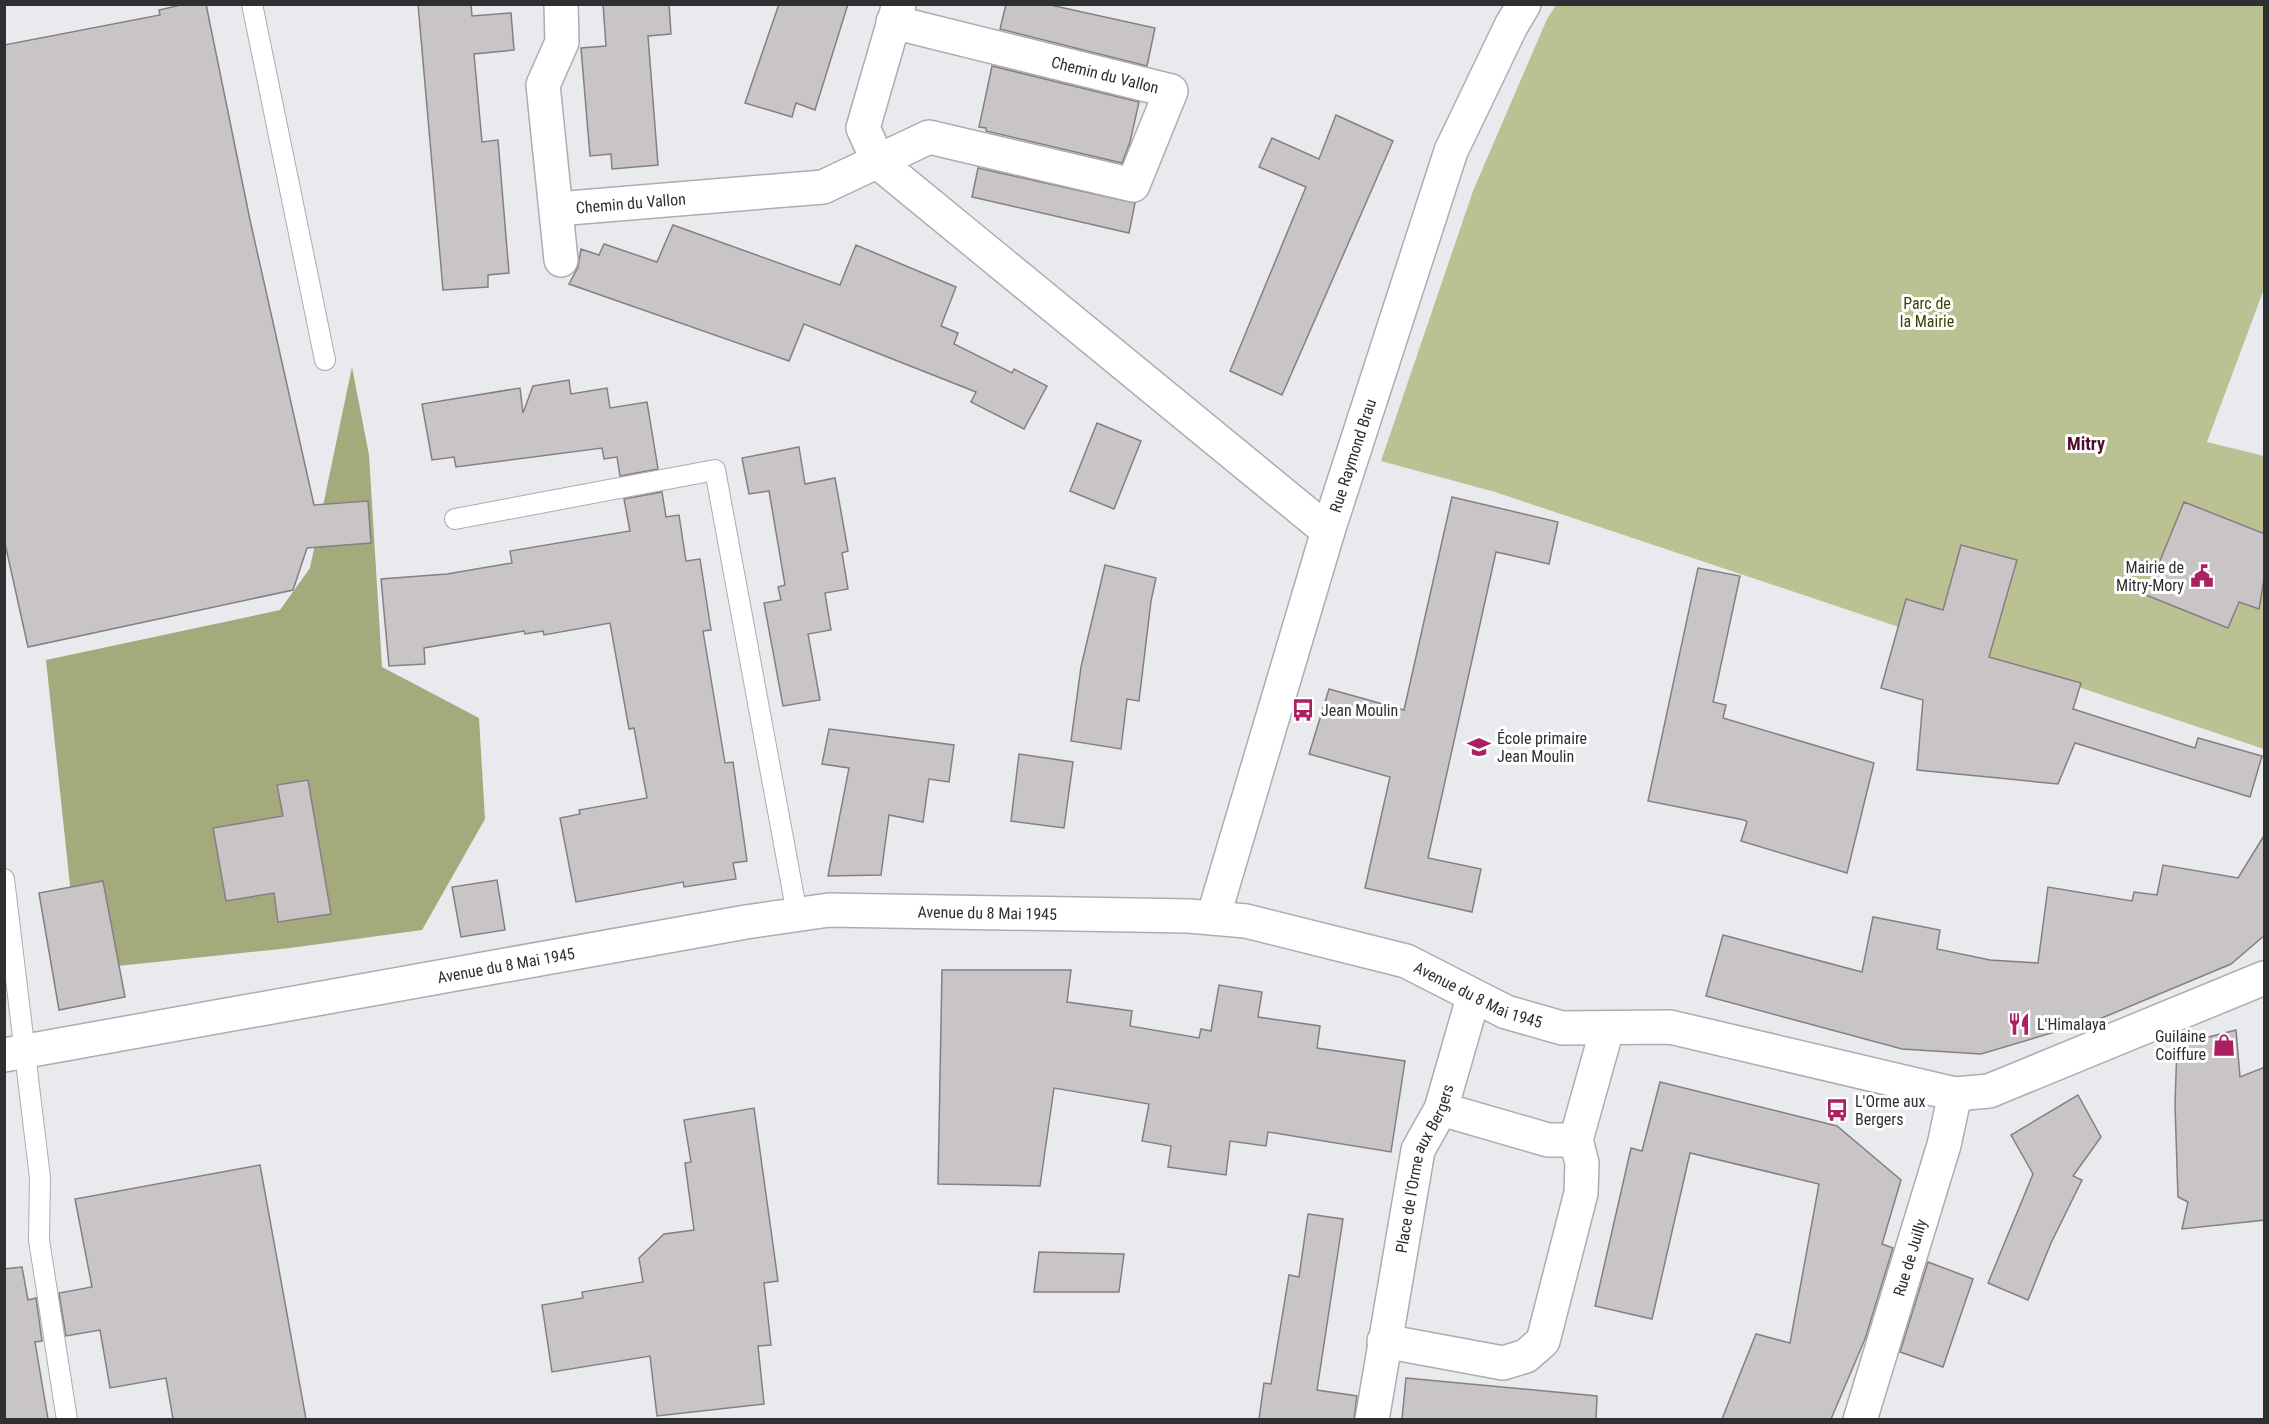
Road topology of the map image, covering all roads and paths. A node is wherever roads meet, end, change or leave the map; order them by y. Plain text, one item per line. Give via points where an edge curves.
1 (252, 4) edge
2 (561, 4) edge
3 (1513, 12) edge
4 (896, 14) edge
5 (879, 163) junction
6 (557, 209) junction
7 (561, 260) dead end
8 (325, 360) dead end
9 (455, 519) dead end
10 (1328, 531) junction
11 (4, 879) edge
12 (797, 914) junction
13 (1213, 918) junction
14 (2265, 978) edge
15 (1473, 998) junction
16 (1607, 1029) junction
17 (15, 1053) edge
18 (1955, 1094) junction
19 (1441, 1109) junction
20 (1576, 1140) junction
21 (1384, 1341) junction
22 (67, 1419) edge
23 (1372, 1419) edge
24 (1860, 1419) edge

1 - 8 lane
2 - 6 street, Chemin du Vallon via 562,42 543,85
3 - 10 street, Rue Raymond Brau via 1451,151
4 - 5 street, Chemin du Vallon via 863,128
4 - 5 street, Chemin du Vallon via 1171,91 1133,184 929,137
5 - 6 street, Chemin du Vallon via 823,187
5 - 10 street, Chemin du Vallon
6 - 7 street, Chemin du Vallon
9 - 12 lane via 716,470
10 - 13 street, Rue Raymond Brau
11 - 17 lane
12 - 13 street, Avenue du 8 Mai 1945 via 829,910
12 - 17 street, Avenue du 8 Mai 1945
13 - 15 street, Avenue du 8 Mai 1945 via 1246,921 1406,961
14 - 18 street, Avenue du 8 Mai 1945 via 1989,1091
15 - 16 street, Avenue du 8 Mai 1945 via 1562,1028
15 - 19 street, Place de l'Orme aux Bergers
16 - 18 street, Avenue du 8 Mai 1945 via 1670,1027
16 - 20 street
17 - 22 lane via 40,1178 39,1240
18 - 24 street, Rue de Juilly via 1944,1145
19 - 20 street via 1548,1140
19 - 21 street, Place de l'Orme aux Bergers via 1418,1150
20 - 21 street via 1582,1163 1581,1193 1543,1341 1526,1356 1503,1363
21 - 23 street, Place de l'Orme aux Bergers

